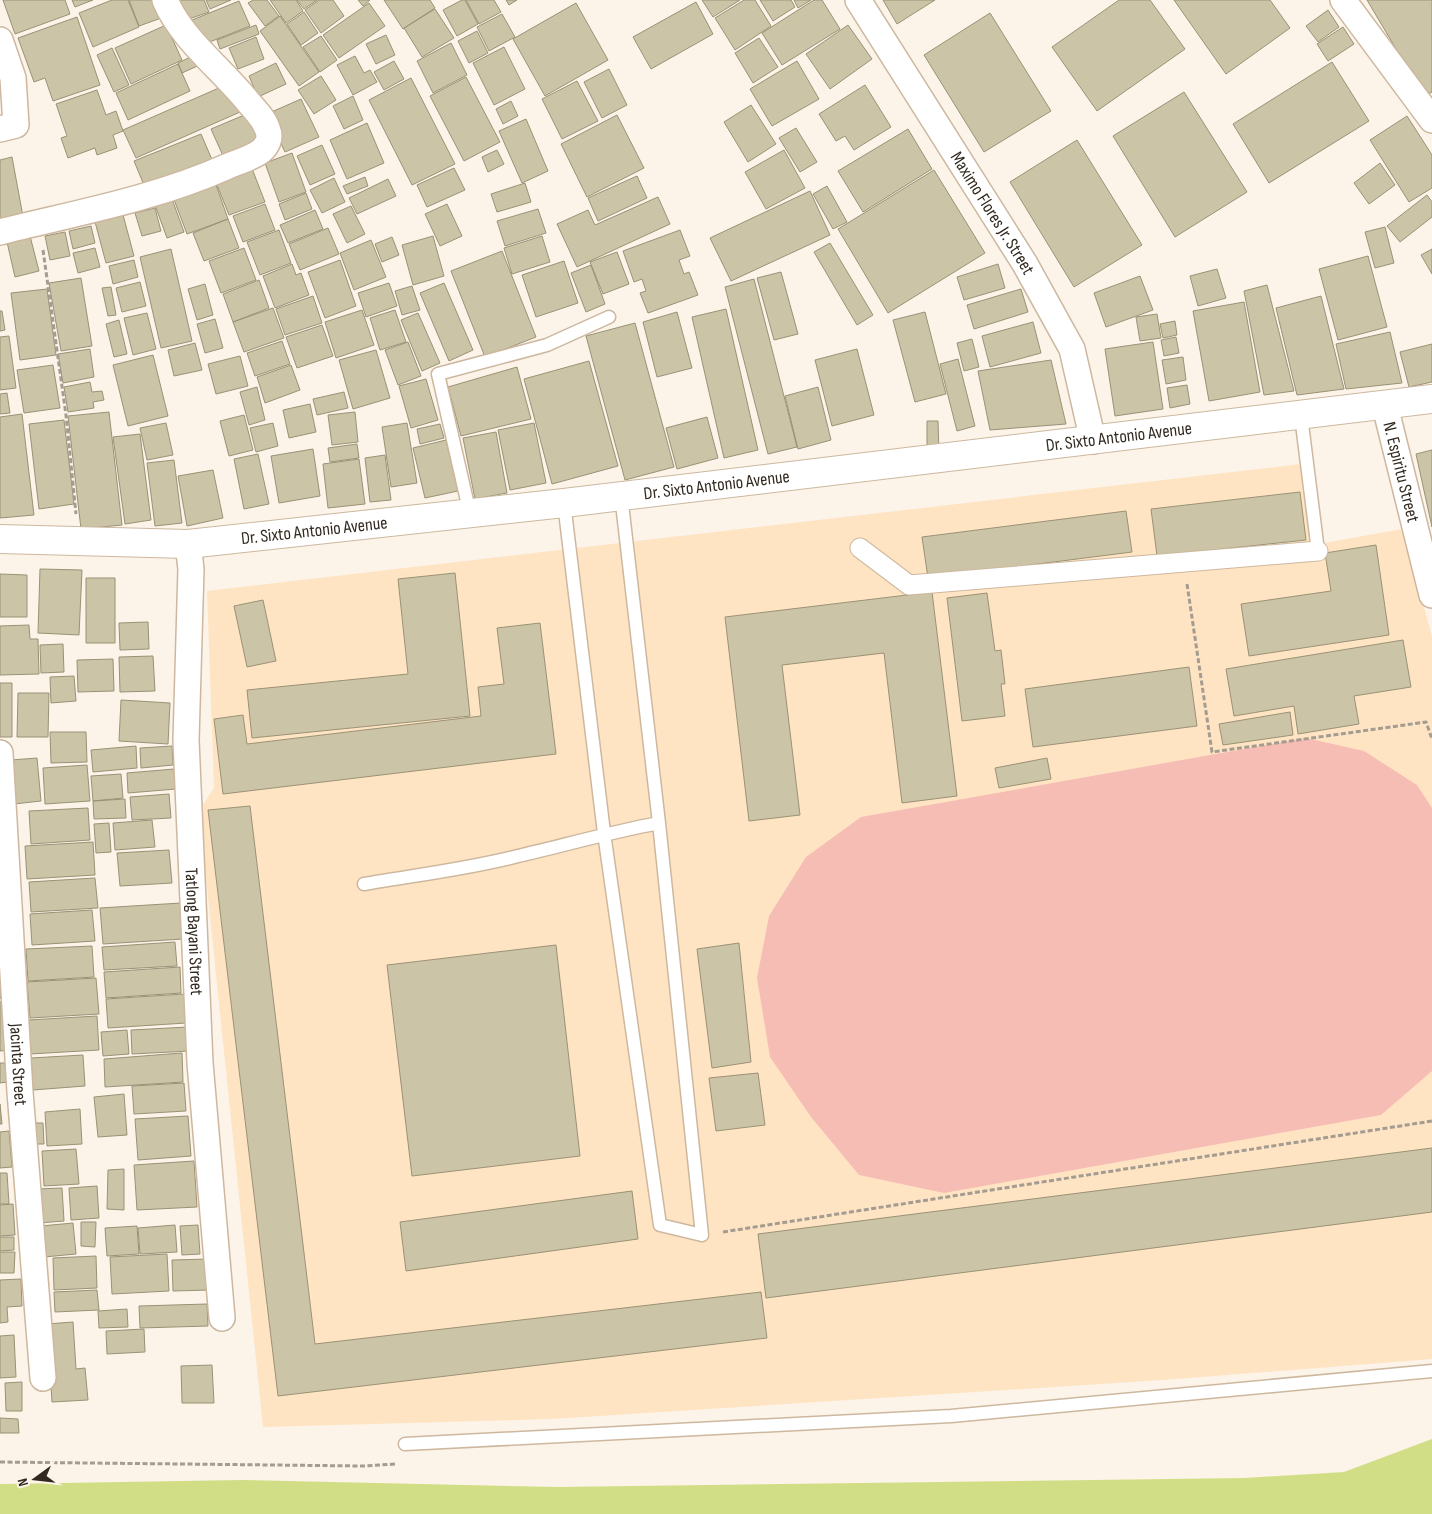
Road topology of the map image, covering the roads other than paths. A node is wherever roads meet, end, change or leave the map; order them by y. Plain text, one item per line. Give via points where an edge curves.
1 (165, 0) edge
2 (858, 0) edge
3 (1344, 0) edge
4 (0, 40) edge
5 (1432, 118) edge
6 (0, 130) edge
7 (0, 232) edge
8 (609, 317) dead end
9 (1432, 400) edge
10 (1385, 406) junction
11 (1301, 416) junction
12 (1093, 441) junction
13 (621, 495) junction
14 (564, 503) junction
15 (470, 514) junction
16 (0, 539) edge
17 (188, 544) junction
18 (860, 548) dead end
19 (1318, 551) joint
20 (1432, 595) edge
21 (0, 753) edge
22 (659, 823) junction
23 (604, 833) junction
24 (364, 884) dead end
25 (10, 1092) edge
26 (222, 1318) dead end
27 (1432, 1371) edge
28 (43, 1378) dead end
29 (405, 1444) dead end

1 - 7 street via 194,44 262,118 269,132 268,142 261,151 202,178 147,196
2 - 12 street, Maximo Flores Jr. Street via 1025,264 1072,350
3 - 5 street
4 - 6 street via 13,78 16,125
8 - 15 lane via 547,345 438,374
9 - 10 main road, Dr. Sixto Antonio Avenue
10 - 11 main road, Dr. Sixto Antonio Avenue
10 - 20 street, N. Espiritu Street
11 - 12 main road, Dr. Sixto Antonio Avenue
11 - 19 lane
12 - 13 main road, Dr. Sixto Antonio Avenue
13 - 14 main road, Dr. Sixto Antonio Avenue
13 - 22 lane
14 - 15 main road, Dr. Sixto Antonio Avenue
14 - 23 lane
15 - 17 main road, Dr. Sixto Antonio Avenue
16 - 17 main road, Dr. Sixto Antonio Avenue
17 - 26 street, Tatlong Bayani Street via 191,568 186,740 199,1054
18 - 19 street via 909,585
21 - 25 street, Jacinta Street
22 - 23 lane
22 - 23 lane via 702,1235 660,1225
23 - 24 lane via 510,858
25 - 28 street, Jacinta Street
27 - 29 lane via 951,1416

